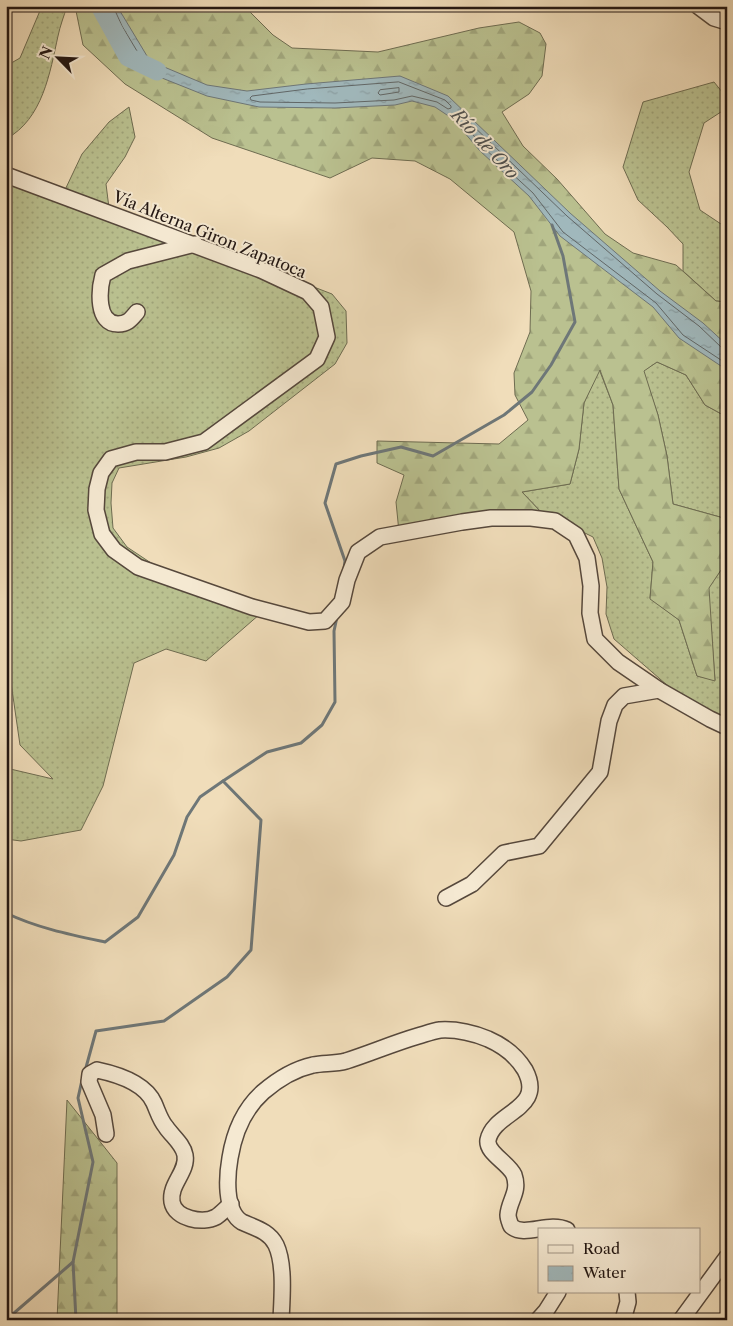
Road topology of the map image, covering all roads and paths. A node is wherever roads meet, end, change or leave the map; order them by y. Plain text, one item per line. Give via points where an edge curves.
1 (698, 6) edge
2 (727, 22) edge
3 (6, 175) edge
4 (195, 244) junction
5 (137, 312) dead end
6 (659, 690) junction
7 (727, 727) edge
8 (446, 898) dead end
9 (106, 1134) dead end
10 (231, 1204) junction
11 (538, 1228) edge
12 (542, 1228) edge
13 (562, 1228) edge
14 (727, 1257) edge
15 (557, 1294) edge
16 (627, 1294) edge
17 (700, 1294) edge
18 (700, 1294) edge
19 (282, 1320) edge
20 (538, 1320) edge
21 (623, 1320) edge
22 (681, 1320) edge

1 - 2 street via 714,18
3 - 4 street, Vía Alterna Giron Zapatoca
4 - 5 street via 128,261 103,275 100,289 104,317 111,323 120,324 129,322
4 - 6 street, Vía Alterna Giron Zapatoca via 308,292 321,307 327,337 317,359 204,442 165,452 136,452 111,460 101,473 96,510 102,534 114,550 138,567 252,607 309,622 326,621 342,602 358,552 380,537 491,518 555,521 576,535 588,558 590,613 595,639 618,662
6 - 7 street, Vía Alterna Giron Zapatoca
6 - 8 street via 624,696 615,705 600,772 539,846 504,853 472,884
9 - 10 street via 103,1115 89,1082 90,1074 97,1070 130,1080 146,1093 166,1128 181,1146 185,1164 172,1190 172,1203 180,1216 194,1220 216,1217
10 - 11 street via 228,1175 238,1125 264,1091 294,1071 345,1061 438,1030 452,1030 479,1036 508,1049 525,1070 530,1090 524,1104 492,1132 488,1146 510,1168 515,1178 515,1196 508,1216 511,1226 518,1231
10 - 19 street via 240,1221 262,1230 276,1245 281,1266
12 - 13 street
14 - 17 street
15 - 20 street
16 - 21 street
18 - 22 street

